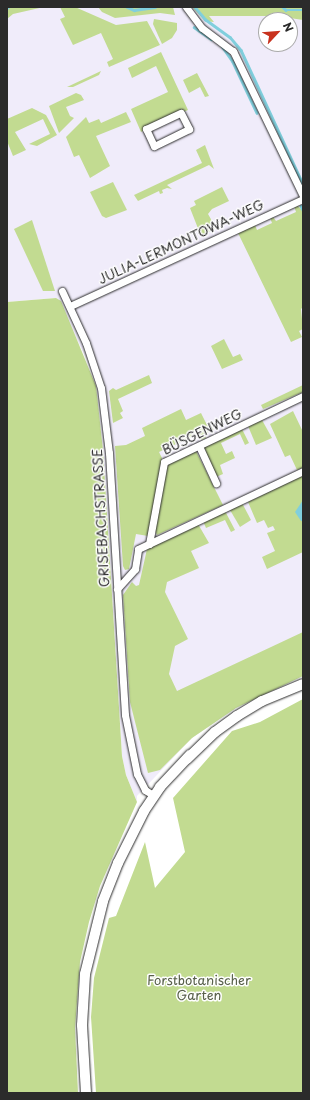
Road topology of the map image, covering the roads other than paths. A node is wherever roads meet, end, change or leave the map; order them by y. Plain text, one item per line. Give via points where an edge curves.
1 (186, 7) edge
2 (181, 113) joint
3 (303, 198) edge
4 (62, 291) dead end
5 (70, 306) junction
6 (303, 396) edge
7 (199, 446) junction
8 (303, 471) edge
9 (216, 483) dead end
10 (149, 544) junction
11 (117, 589) junction
12 (303, 684) edge
13 (155, 797) junction
14 (86, 1093) edge

1 - 3 street via 202,28 233,51
2 - 2 street via 189,129 154,146 146,129
3 - 5 street, JULIA-LERMONTOWA-WEG
4 - 5 street, GRISEBACHSTRASSE
5 - 11 street, GRISEBACHSTRASSE via 102,388 109,453
6 - 7 street, BÜSGENWEG
7 - 9 street
7 - 10 street, BÜSGENWEG via 164,462
8 - 10 street
10 - 11 street via 138,549 135,569
11 - 13 street, GRISEBACHSTRASSE via 125,714 133,752 143,778
12 - 13 street via 262,701 241,714 190,755
13 - 14 street via 138,823 118,863 103,901 85,974 82,1025

